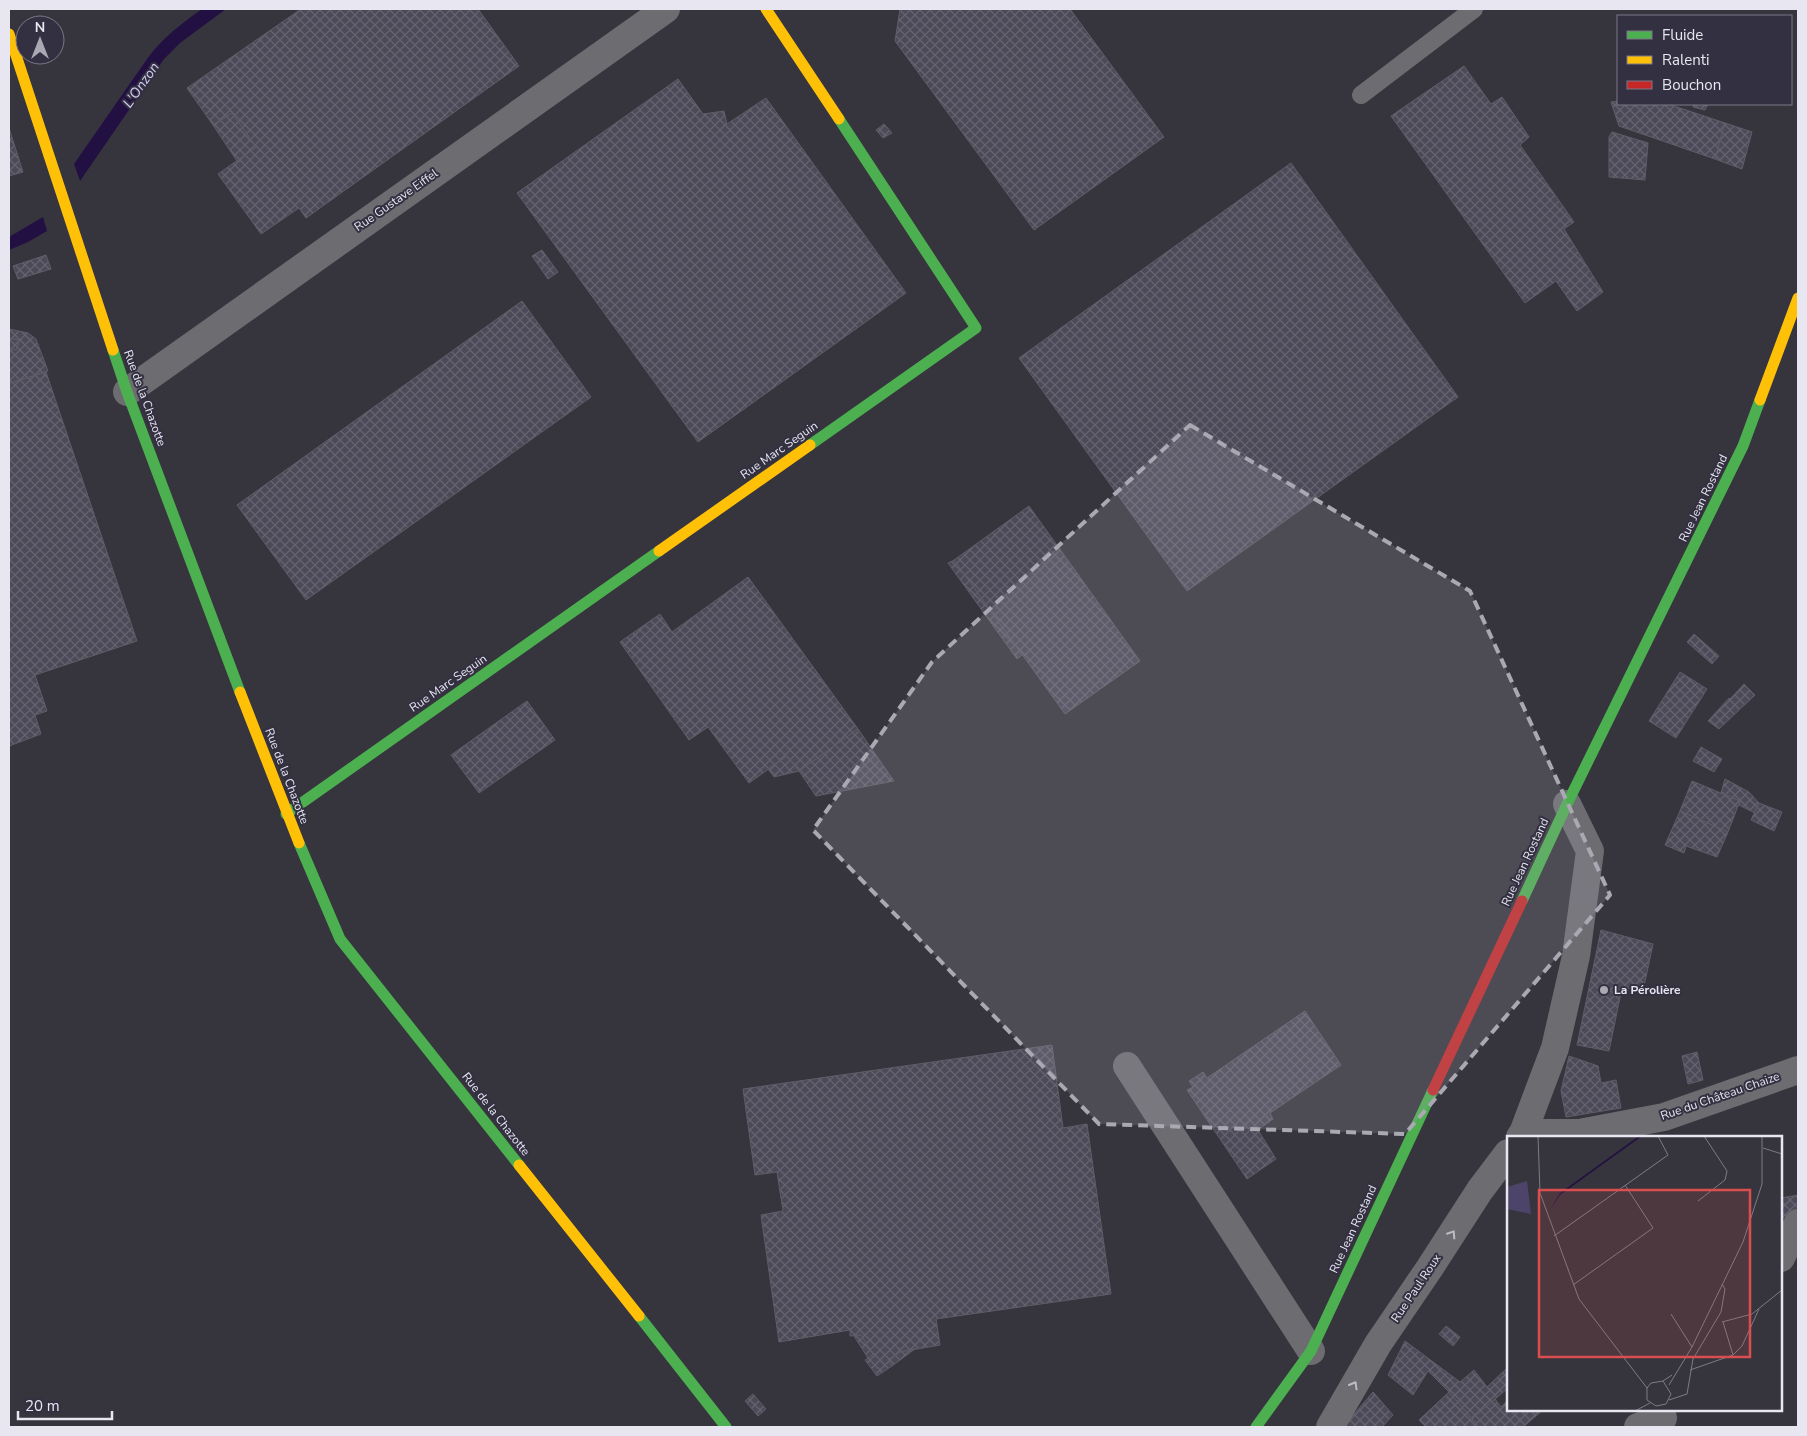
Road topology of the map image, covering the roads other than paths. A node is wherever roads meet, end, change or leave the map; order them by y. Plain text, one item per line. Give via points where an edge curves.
1 (666, 9) edge
2 (766, 9) edge
3 (1474, 9) edge
4 (9, 34) edge
5 (1361, 96) dead end
6 (1798, 298) edge
7 (127, 392) junction
8 (1568, 804) junction
9 (286, 814) junction
10 (1127, 1066) dead end
11 (1798, 1070) edge
12 (1580, 1135) edge
13 (1519, 1136) edge
14 (1507, 1154) edge
15 (1798, 1223) edge
16 (1782, 1256) edge
17 (1311, 1351) junction
18 (1665, 1412) edge
19 (726, 1427) edge
20 (1256, 1427) edge
21 (1330, 1427) edge
22 (1638, 1427) edge

1 - 7 street, Rue Gustave Eiffel
2 - 9 street, Rue Marc Seguin via 976,328
3 - 5 lane
4 - 7 street, Rue de la Chazotte
6 - 8 street, Rue Jean Rostand via 1744,446
7 - 9 street, Rue de la Chazotte
8 - 13 street, Rue Paul Roux via 1590,851 1576,956 1555,1048
8 - 17 street, Rue Jean Rostand
9 - 19 street, Rue de la Chazotte via 340,939
10 - 17 street
11 - 12 street, Rue du Château Chaize via 1664,1116
21 -> 14 street, Rue Paul Roux via 1378,1344
15 - 16 street
17 - 20 street, Rue Jean Rostand
18 - 22 street

